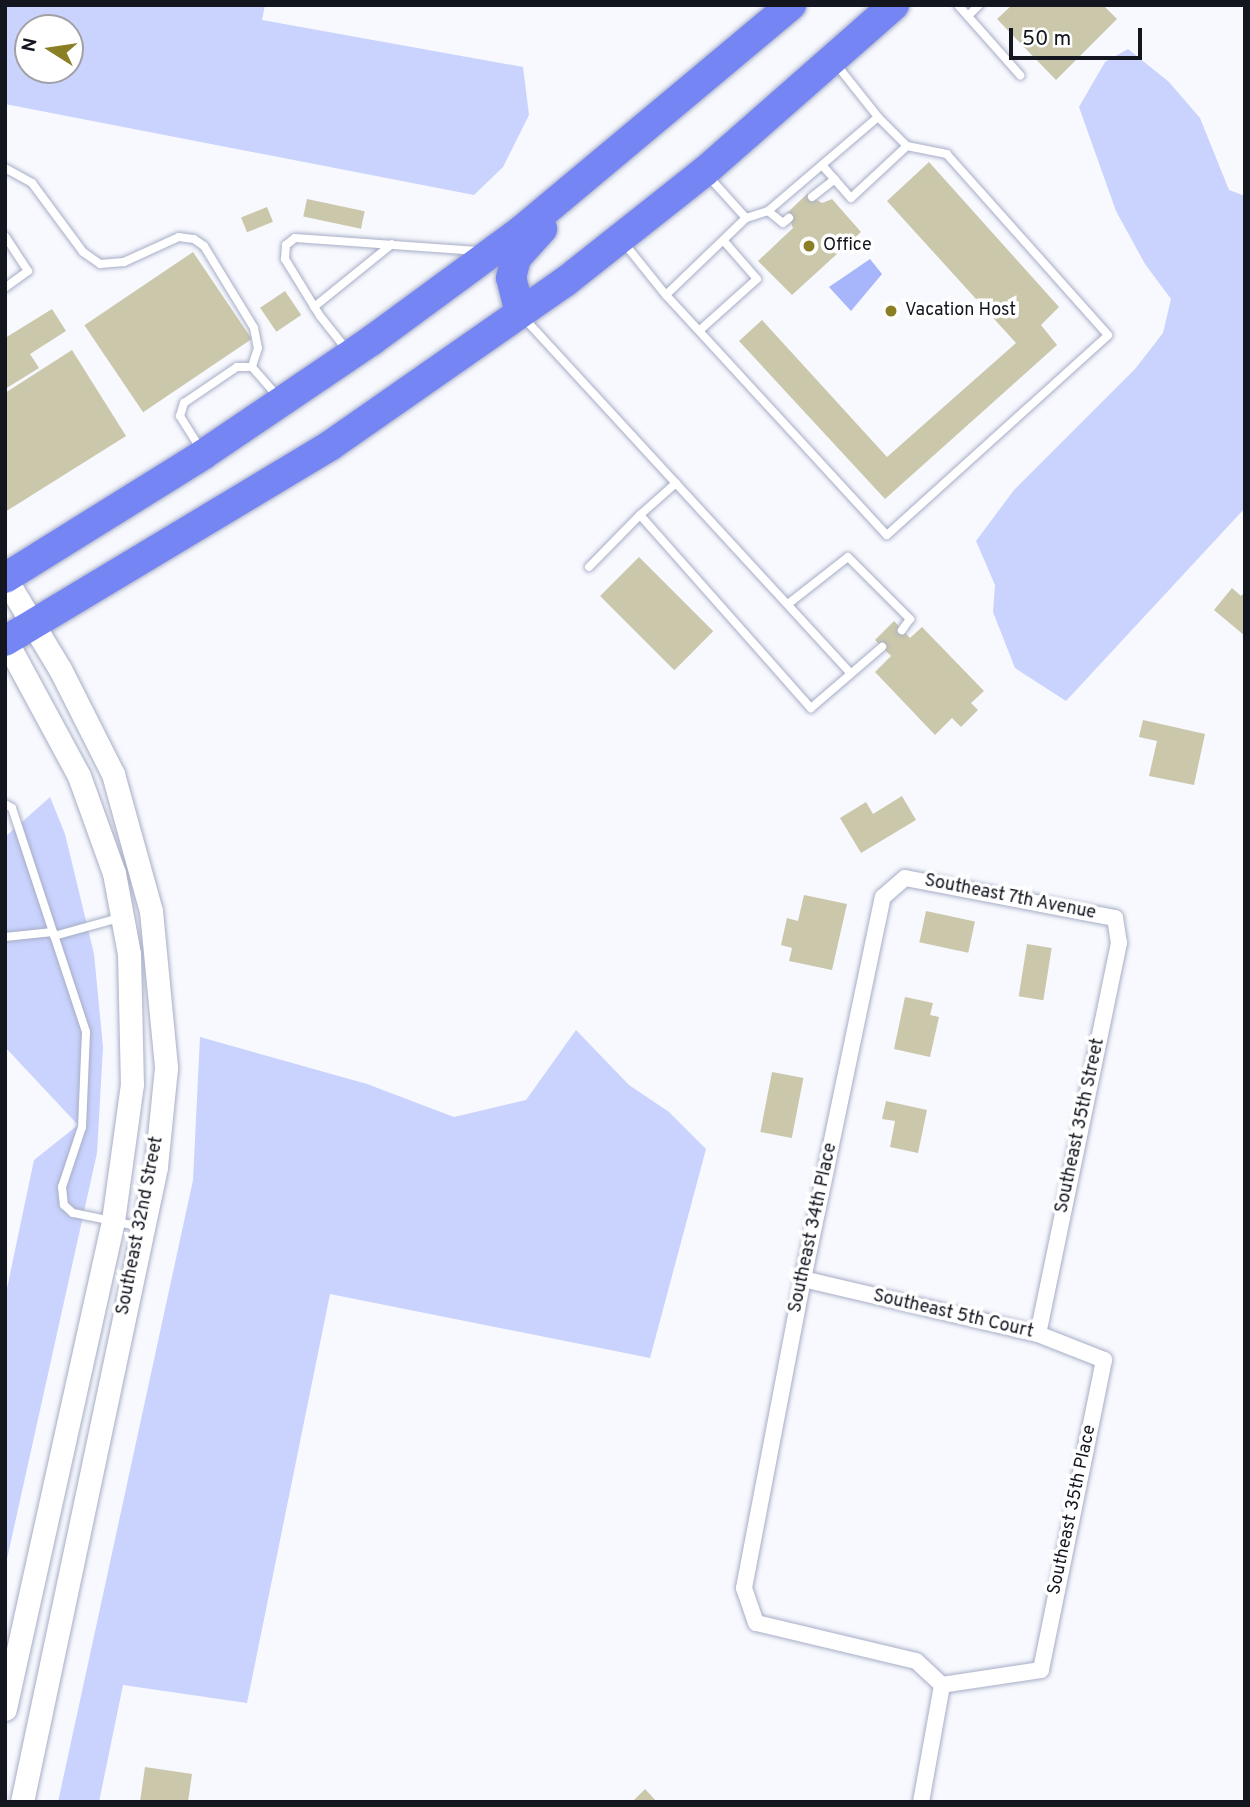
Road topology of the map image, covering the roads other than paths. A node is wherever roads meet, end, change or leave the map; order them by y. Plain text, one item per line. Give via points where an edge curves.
1 (791, 5) edge
2 (894, 5) edge
3 (958, 5) edge
4 (979, 5) edge
5 (968, 16) junction
6 (833, 60) junction
7 (1020, 75) dead end
8 (878, 117) junction
9 (907, 146) junction
10 (618, 153) junction
11 (822, 165) junction
12 (5, 168) edge
13 (704, 172) junction
14 (835, 179) junction
15 (812, 197) dead end
16 (768, 211) junction
17 (746, 218) junction
18 (789, 218) dead end
19 (5, 236) edge
20 (620, 238) junction
21 (724, 241) junction
22 (392, 244) junction
23 (491, 253) junction
24 (5, 288) edge
25 (666, 295) junction
26 (314, 307) junction
27 (520, 313) junction
28 (700, 330) junction
29 (351, 355) junction
30 (252, 367) junction
31 (282, 402) junction
32 (204, 454) junction
33 (676, 483) junction
34 (640, 515) junction
35 (589, 567) dead end
36 (5, 578) edge
37 (788, 604) junction
38 (35, 624) junction
39 (902, 629) dead end
40 (6, 640) edge
41 (882, 647) dead end
42 (850, 673) junction
43 (5, 804) edge
44 (905, 878) joint
45 (122, 917) junction
46 (1115, 918) joint
47 (53, 934) junction
48 (5, 937) edge
49 (113, 1221) junction
50 (144, 1228) junction
51 (803, 1279) junction
52 (1038, 1334) junction
53 (1100, 1359) joint
54 (942, 1685) junction
55 (5, 1709) edge
56 (22, 1802) edge
57 (921, 1802) edge

1 - 10 highway
2 - 6 highway
3 - 5 lane
4 - 5 lane
5 - 7 lane
6 - 8 lane
6 - 13 highway
8 - 9 lane
8 - 11 lane
9 - 14 lane via 851,198
9 - 28 lane via 947,154 1108,335 887,535
10 - 23 highway
10 - 27 highway via 585,195 536,234 516,258 511,278
11 - 14 lane
11 - 16 lane
12 - 30 lane via 32,183 83,252 100,264 124,262 179,237 194,239 254,328 258,348
13 - 17 lane
13 - 20 highway
14 - 15 lane
16 - 17 lane
16 - 18 lane via 783,223
17 - 21 lane
19 - 24 lane via 28,271
20 - 25 lane
20 - 27 highway
21 - 25 lane
21 - 28 lane via 757,279
22 - 23 lane
22 - 26 lane
22 - 26 lane via 295,237 286,245 285,259
23 - 29 highway
25 - 28 lane
26 - 29 lane
27 - 33 lane
27 - 38 highway via 331,445
29 - 31 highway
30 - 31 lane
30 - 32 lane via 237,367 184,403 180,416
31 - 32 highway
32 - 36 highway
33 - 34 lane
33 - 37 lane
34 - 35 lane
34 - 42 lane via 811,708
36 - 38 main road, Southeast 32nd Street
37 - 39 lane via 848,556 910,619
37 - 42 lane
38 - 40 highway
38 - 50 main road, Southeast 32nd Street via 113,774 151,911 166,1068 156,1167
40 - 45 main road, Southeast 32nd Street via 79,776 114,873
41 - 42 lane
43 - 47 lane via 12,808
44 - 46 street, Southeast 7th Avenue
44 - 51 street, Southeast 34th Place via 883,897
45 - 47 lane
45 - 49 main road, Southeast 32nd Street via 129,954 132,1084
46 - 52 street, Southeast 35th Street via 1119,943
47 - 48 lane
47 - 49 lane via 86,1032 82,1127 62,1187 64,1205 73,1213
49 - 50 lane
49 - 55 main road, Southeast 32nd Street
50 - 56 main road, Southeast 32nd Street
51 - 52 street, Southeast 5th Court
51 - 54 street, Southeast 34th Place via 744,1588 755,1623 916,1661
52 - 53 street, Southeast 5th Court
53 - 54 street, Southeast 35th Place via 1104,1360 1041,1670
54 - 57 street

